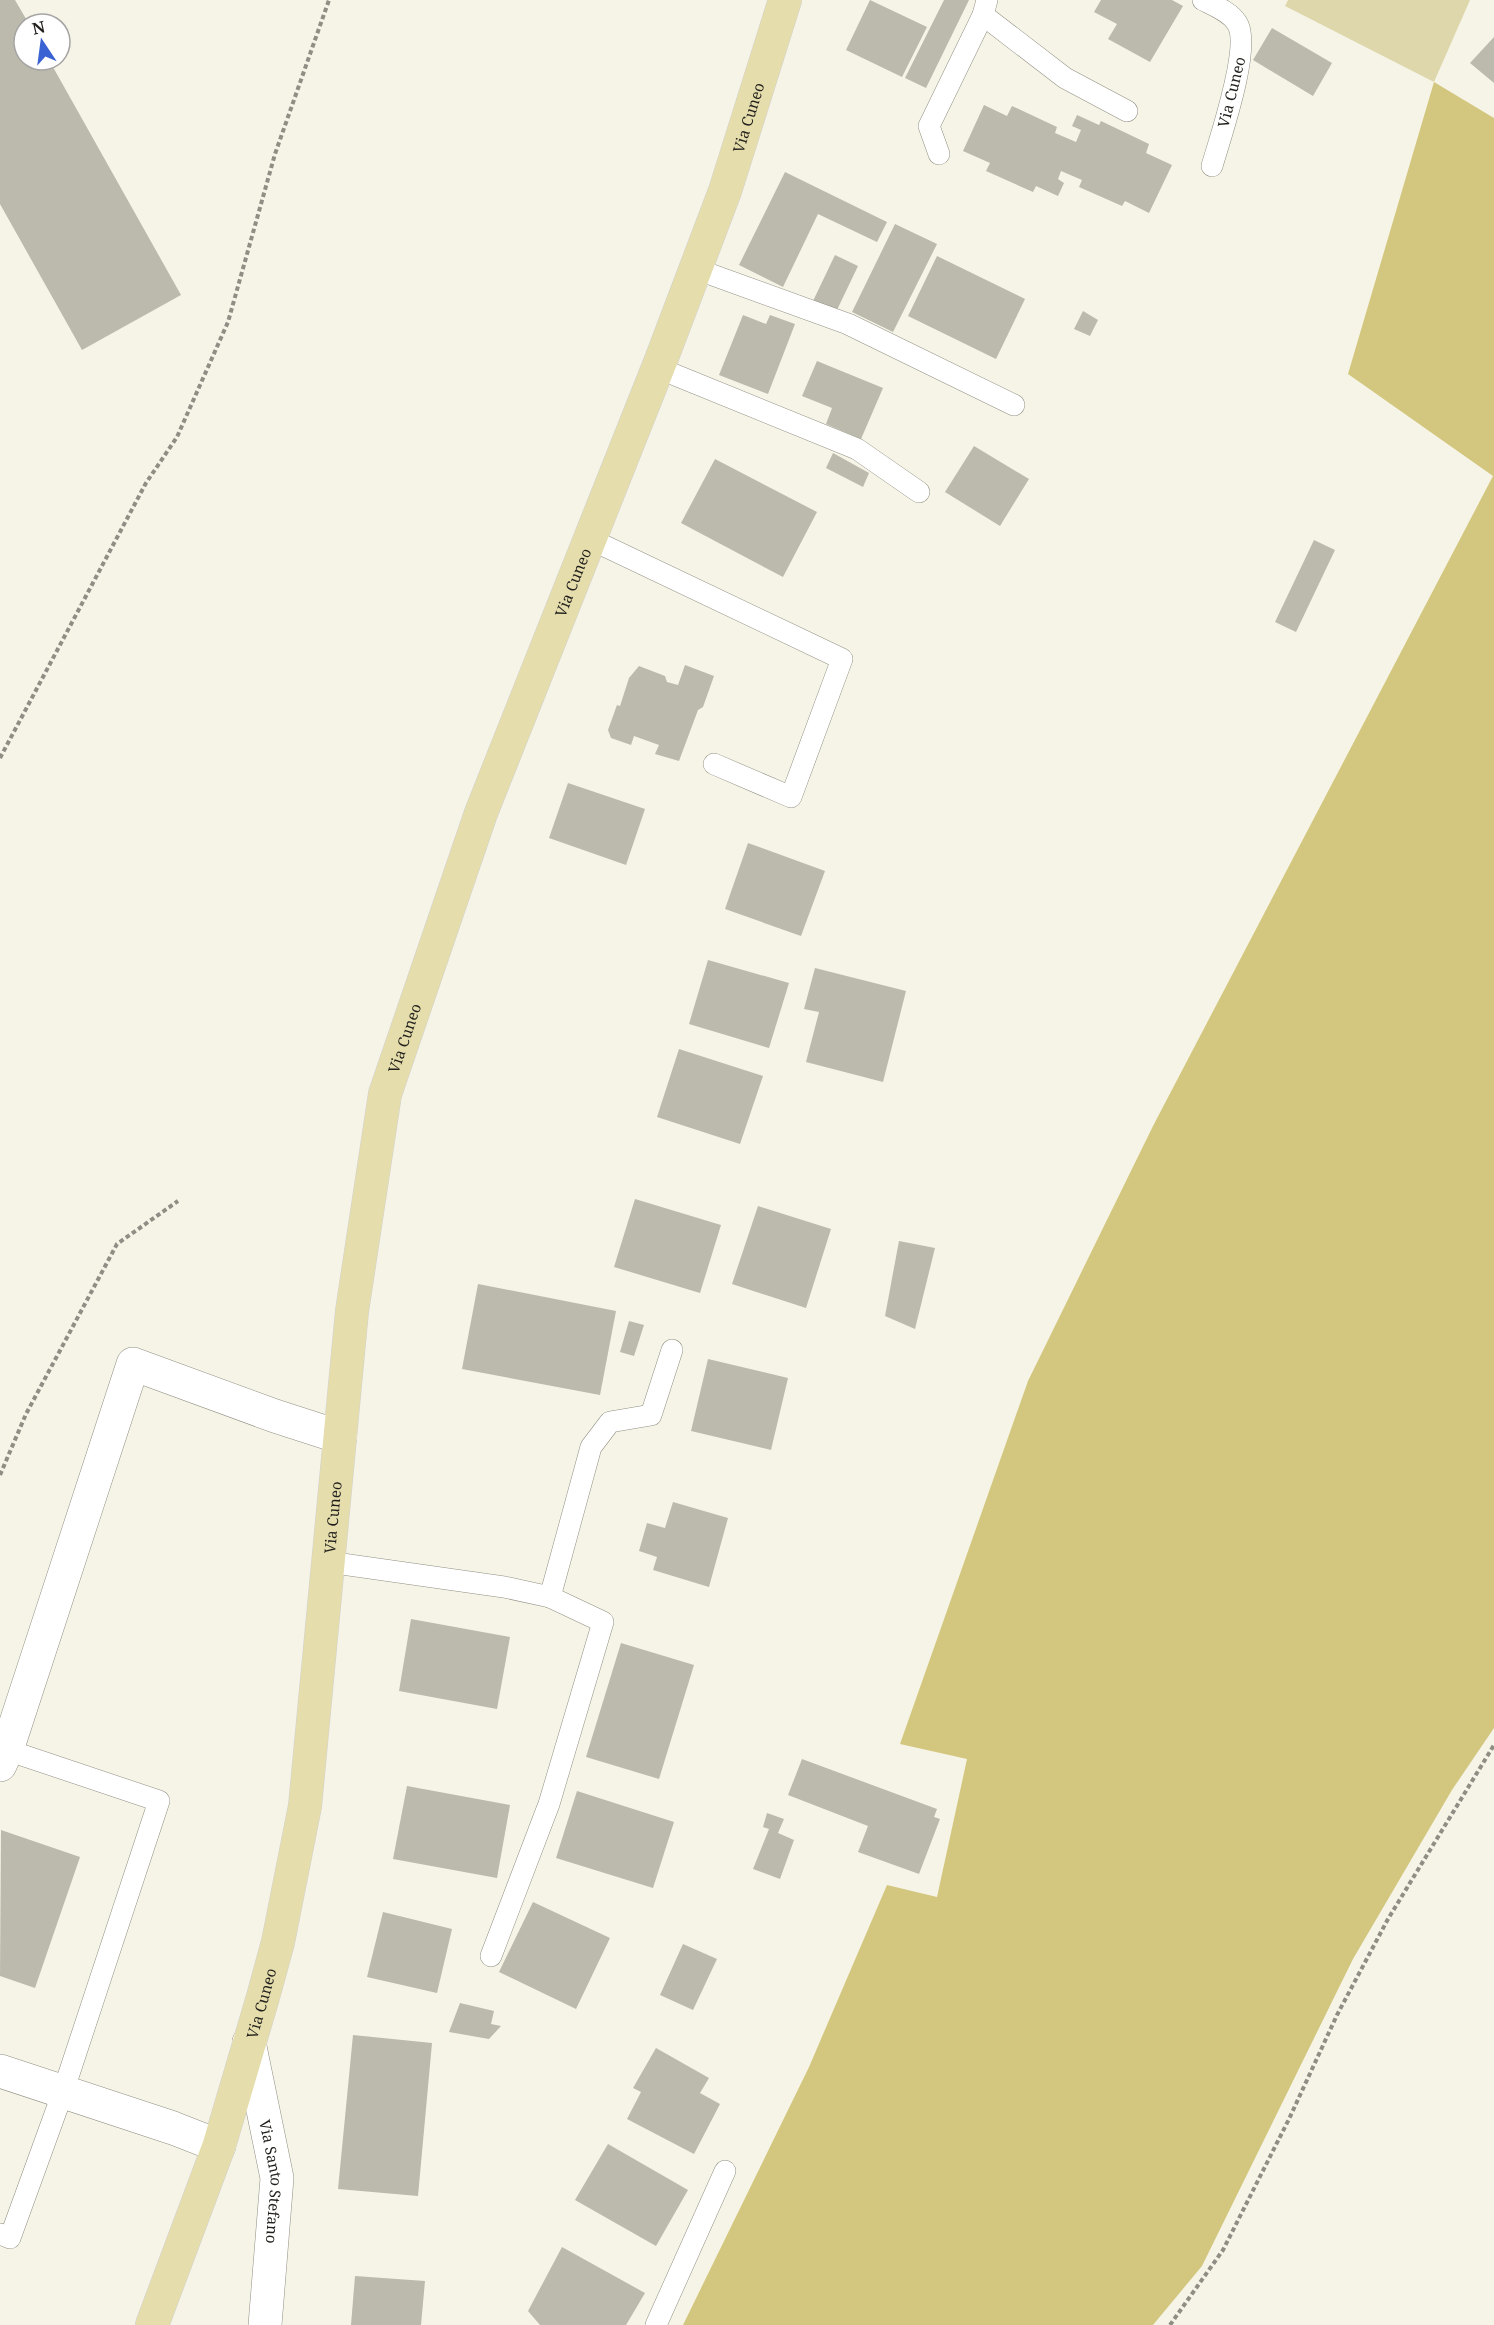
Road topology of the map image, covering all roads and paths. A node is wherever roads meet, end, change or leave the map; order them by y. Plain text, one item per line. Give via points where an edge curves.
1 (329, 0) edge
2 (785, 0) edge
3 (1203, 0) edge
4 (985, 8) edge
5 (1127, 111) dead end
6 (939, 154) dead end
7 (1212, 166) dead end
8 (696, 269) junction
9 (658, 368) junction
10 (1014, 405) dead end
11 (920, 492) dead end
12 (590, 539) junction
13 (0, 758) edge
14 (714, 764) dead end
15 (178, 1201) dead end
16 (672, 1350) dead end
17 (340, 1437) junction
18 (0, 1475) edge
19 (328, 1562) junction
20 (550, 1597) junction
21 (1494, 1745) edge
22 (4, 1757) edge
23 (491, 1956) dead end
24 (249, 2042) junction
25 (0, 2071) edge
26 (63, 2092) junction
27 (219, 2146) junction
28 (725, 2171) dead end
29 (0, 2234) edge
30 (152, 2325) edge
31 (265, 2325) edge
32 (656, 2325) edge
33 (1170, 2325) edge

1 - 13 path via 275,154 228,322 177,437 146,483
2 - 8 main road, Via Cuneo via 725,191
3 - 7 lane, Via Cuneo via 1227,12 1238,24 1241,35 1241,61
4 - 5 lane via 1065,78
4 - 6 lane via 929,126
8 - 9 main road, Via Cuneo
8 - 10 lane via 848,324
9 - 11 lane via 857,449
9 - 12 main road, Via Cuneo
12 - 14 lane, Via Cuneo via 842,659 791,797
12 - 17 main road, Via Cuneo via 481,813 385,1094 352,1311
15 - 18 path via 117,1245 26,1414
16 - 20 lane via 651,1415 610,1422 591,1447
17 - 19 main road, Via Cuneo
17 - 22 street via 133,1364
19 - 20 lane, Via Cuneo
19 - 24 main road, Via Cuneo via 304,1806 278,1942
20 - 23 lane, Via Cuneo via 603,1623 549,1804
21 - 33 path via 1388,1919 1337,2014 1223,2250
22 - 26 lane via 159,1801
24 - 27 main road, Via Cuneo
24 - 31 street, Via Santo Stefano via 277,2178
25 - 26 street
26 - 27 street
26 - 29 lane via 10,2238
27 - 30 main road, Via Cuneo
28 - 32 lane

